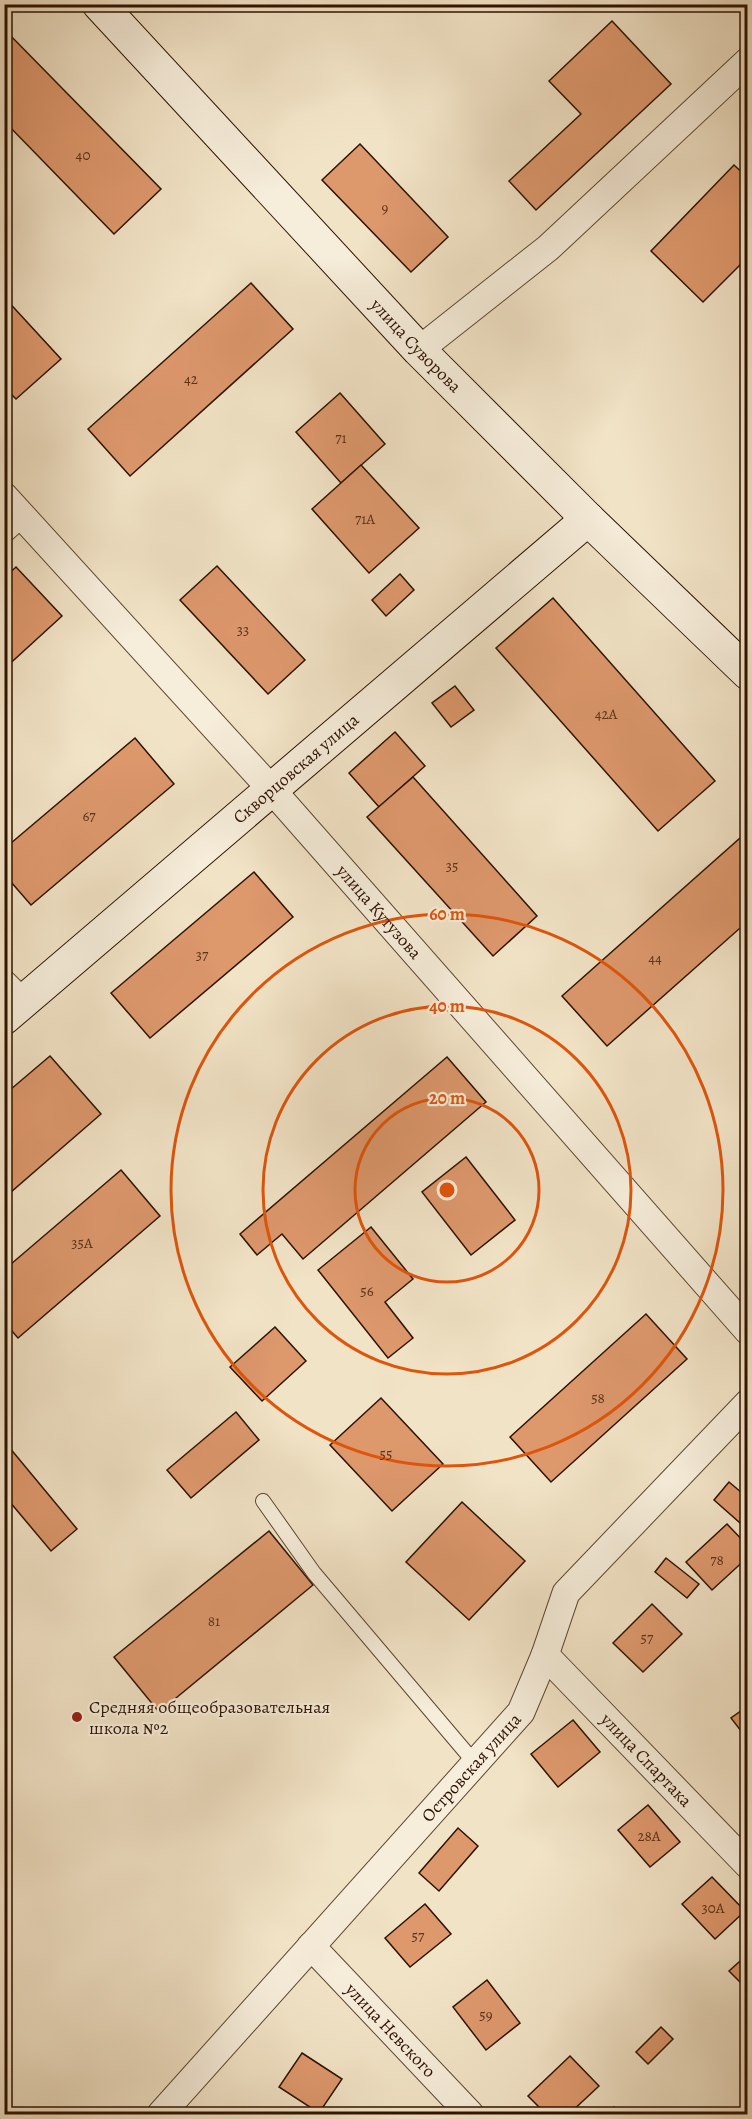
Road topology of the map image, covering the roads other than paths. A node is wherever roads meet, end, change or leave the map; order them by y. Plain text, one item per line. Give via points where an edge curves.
1 (99, 4) edge
2 (747, 61) edge
3 (419, 350) junction
4 (4, 496) edge
5 (25, 518) junction
6 (588, 519) junction
7 (4, 537) edge
8 (747, 673) edge
9 (272, 790) junction
10 (10, 1001) edge
11 (744, 1319) edge
12 (747, 1403) edge
13 (263, 1501) dead end
14 (545, 1655) junction
15 (475, 1763) junction
16 (747, 1865) edge
17 (311, 1946) junction
18 (161, 2115) edge
19 (470, 2115) edge

1 - 3 street, улица Суворова
2 - 3 street via 548,248
3 - 6 street, улица Суворова
4 - 5 street, улица Кутузова
5 - 7 lane
5 - 9 street, улица Кутузова
6 - 8 street, улица Суворова
6 - 9 street, Скворцовская улица
9 - 10 street, Скворцовская улица
9 - 11 street, улица Кутузова
12 - 14 street, Островская улица via 566,1593
13 - 15 lane via 314,1573
14 - 15 street, Островская улица via 521,1712
14 - 16 street, улица Спартака
15 - 17 street, Островская улица
17 - 18 street, Островская улица
17 - 19 street, улица Невского

